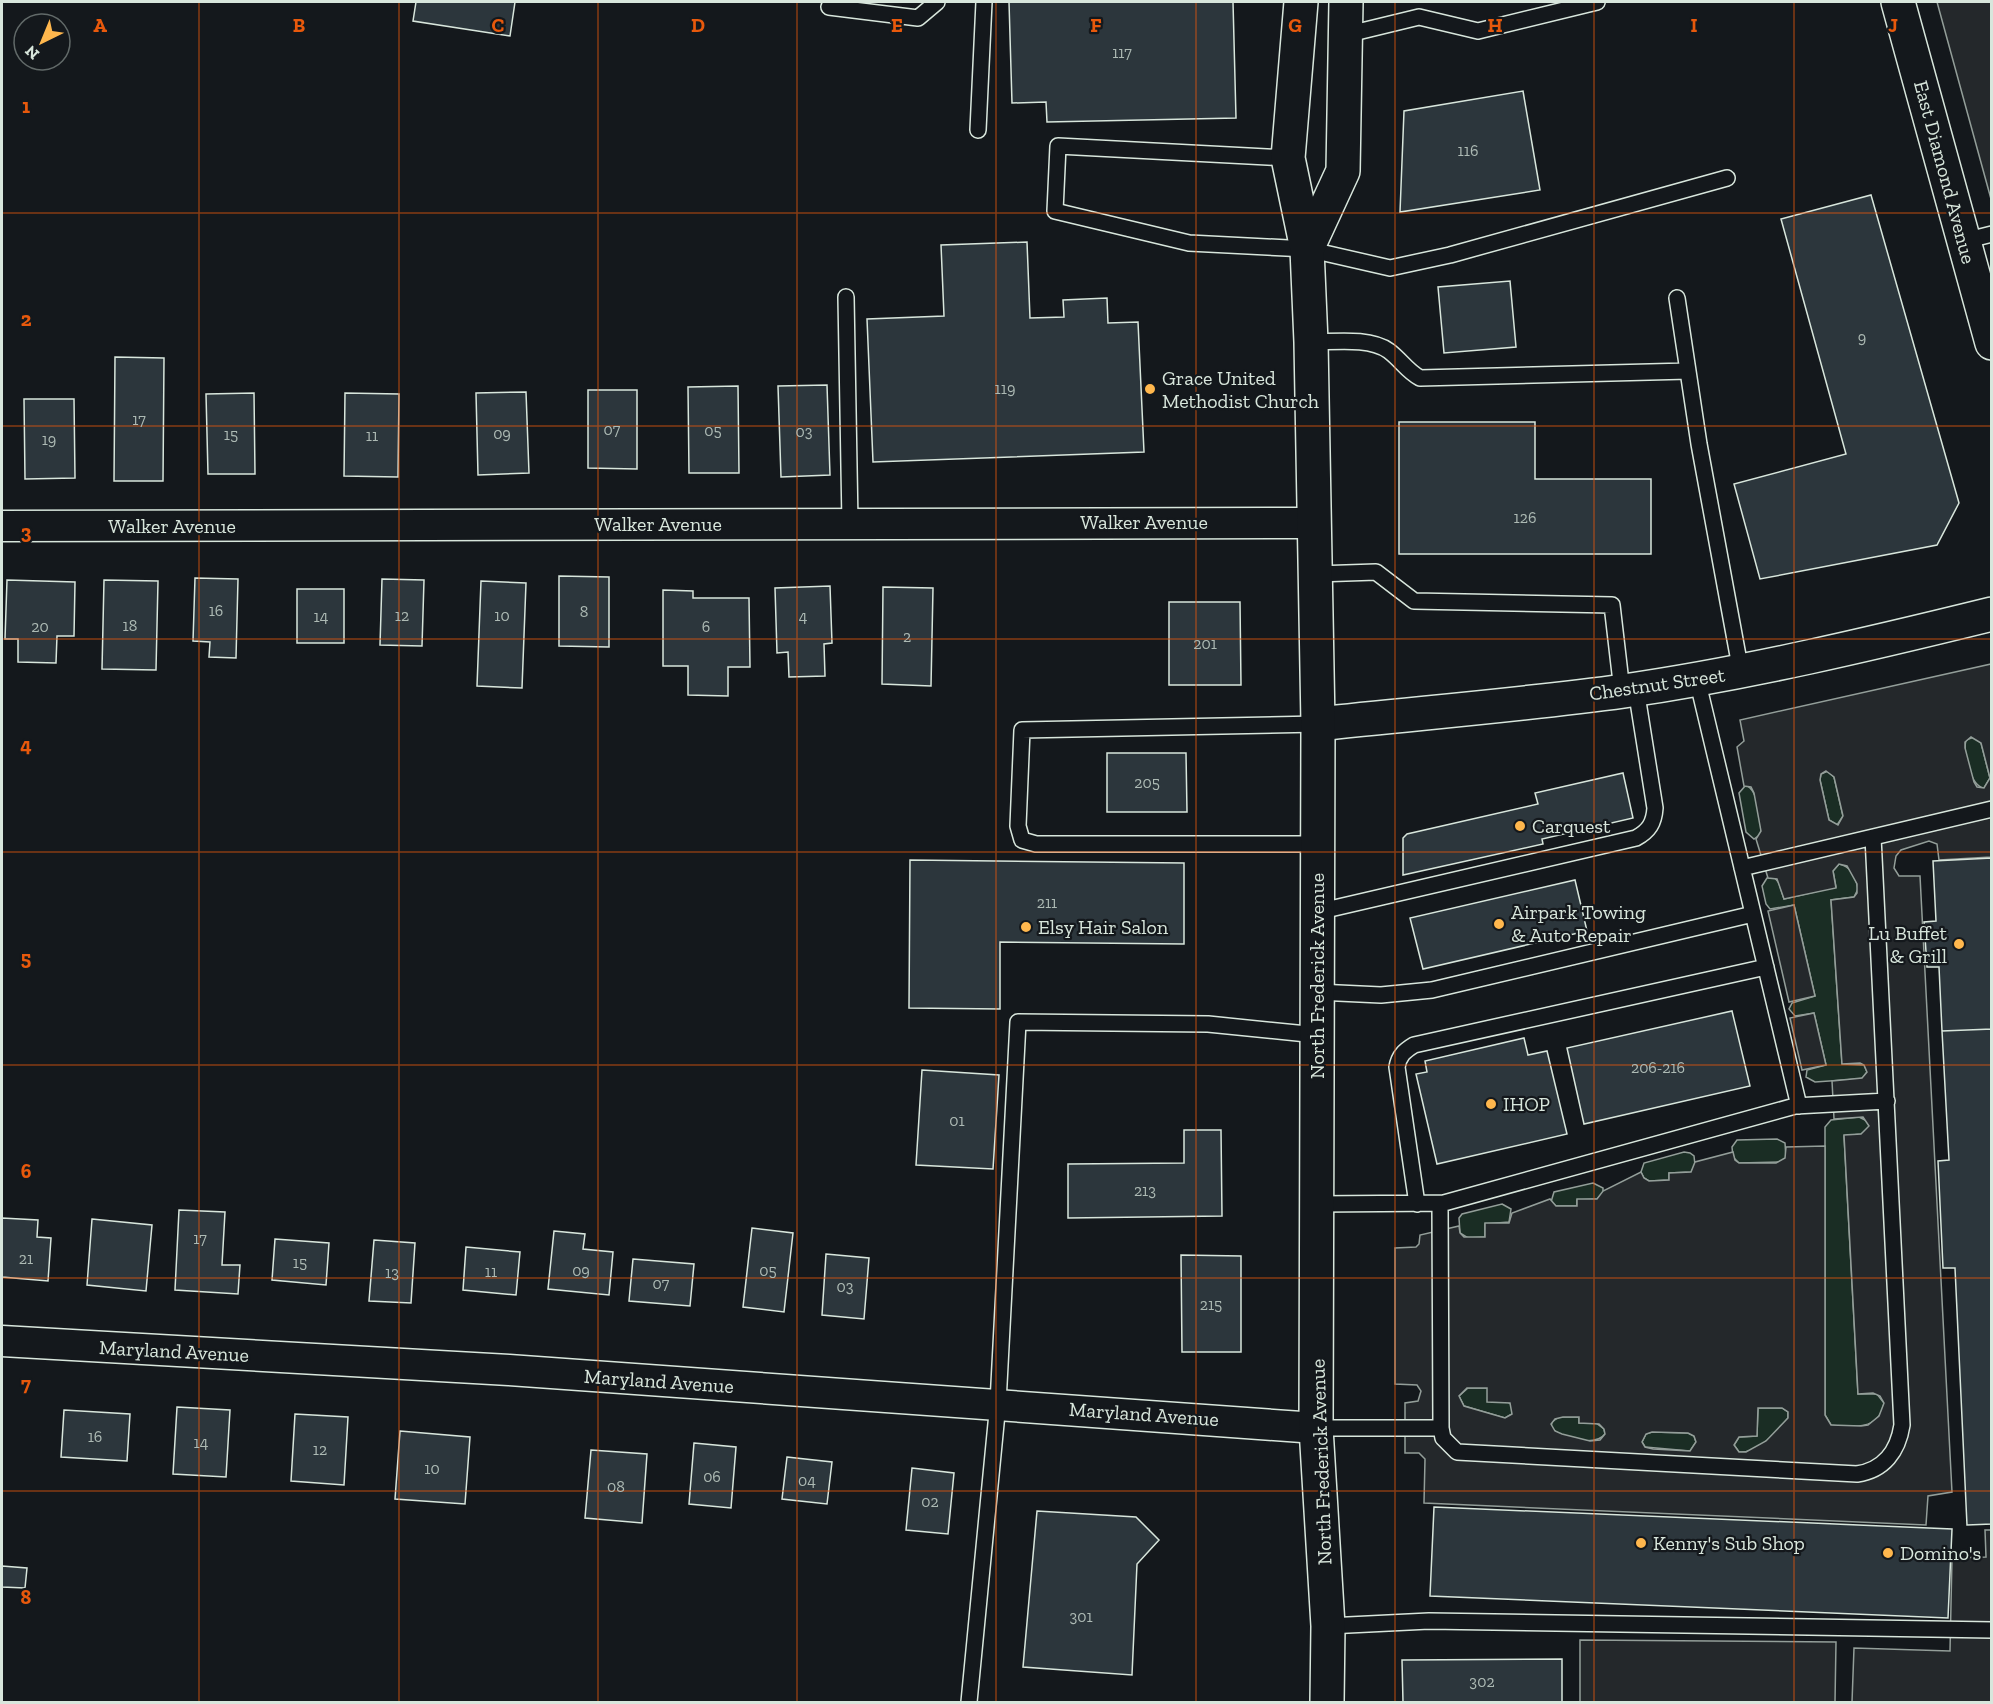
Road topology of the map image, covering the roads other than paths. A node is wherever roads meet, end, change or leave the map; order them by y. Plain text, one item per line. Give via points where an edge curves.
1 (937, 2) edge
2 (984, 2) edge
3 (1301, 2) edge
4 (1346, 2) edge
5 (1597, 2) edge
6 (1898, 2) edge
7 (829, 7) dead end
8 (1345, 35) junction
9 (978, 130) dead end
10 (1288, 158) junction
11 (1727, 178) dead end
12 (1978, 238) edge
13 (1307, 249) junction
14 (846, 297) dead end
15 (1677, 298) dead end
16 (1311, 342) junction
17 (1992, 343) edge
18 (1688, 371) junction
19 (850, 523) junction
20 (1315, 523) junction
21 (2, 526) edge
22 (1316, 574) junction
23 (1992, 614) edge
24 (1741, 672) junction
25 (1697, 679) junction
26 (1629, 690) junction
27 (1317, 724) junction
28 (1992, 809) edge
29 (1873, 837) junction
30 (1317, 844) junction
31 (1742, 868) junction
32 (1317, 912) junction
33 (1753, 914) junction
34 (1766, 967) junction
35 (1317, 992) junction
36 (1317, 1035) junction
37 (1887, 1101) junction
38 (1799, 1106) junction
39 (1317, 1204) junction
40 (1417, 1204) junction
41 (1440, 1204) junction
42 (2, 1341) edge
43 (998, 1403) junction
44 (1316, 1428) junction
45 (1441, 1428) junction
46 (1328, 1626) junction
47 (1992, 1630) edge
48 (969, 1702) edge
49 (1328, 1702) edge

1 - 7 lane via 918,18
2 - 9 lane
3 - 10 main road, North Frederick Avenue
4 - 8 main road, North Frederick Avenue
5 - 8 lane via 1478,31 1419,17
6 - 12 main road, East Diamond Avenue
8 - 13 main road, North Frederick Avenue via 1342,171
10 - 13 main road, North Frederick Avenue
10 - 13 lane via 1059,146 1055,211 1189,243
11 - 13 lane via 1390,268
12 - 17 main road, East Diamond Avenue
13 - 16 main road, North Frederick Avenue
14 - 19 lane
15 - 18 lane
16 - 18 lane via 1376,344 1420,378
16 - 20 main road, North Frederick Avenue
18 - 24 lane
19 - 20 street, Walker Avenue
19 - 21 street, Walker Avenue
20 - 22 main road, North Frederick Avenue
22 - 26 lane via 1376,572 1414,601 1612,605
22 - 27 main road, North Frederick Avenue
23 - 24 main road, Chestnut Street
24 - 25 main road, Chestnut Street
25 - 26 main road, Chestnut Street
25 - 31 lane
26 - 27 main road, Chestnut Street
26 - 32 lane via 1655,808 1655,818 1644,834
27 - 30 main road, North Frederick Avenue
27 - 30 lane via 1022,730 1018,826 1022,840 1036,844
28 - 29 lane
29 - 31 lane
29 - 37 lane
30 - 32 main road, North Frederick Avenue
31 - 33 lane
32 - 35 main road, North Frederick Avenue
33 - 34 lane
33 - 35 lane via 1432,990 1381,995
34 - 38 lane
34 - 40 lane via 1407,1049 1397,1068
35 - 36 main road, North Frederick Avenue
36 - 39 main road, North Frederick Avenue
36 - 43 lane via 1208,1024 1018,1022
37 - 38 lane
37 - 45 lane via 1902,1425 1898,1444 1880,1466 1857,1474 1467,1455 1449,1447
38 - 41 lane
39 - 40 lane
39 - 44 main road, North Frederick Avenue
40 - 41 lane
41 - 45 lane
42 - 43 street, Maryland Avenue
43 - 44 street, Maryland Avenue
43 - 48 lane
44 - 45 lane
44 - 46 main road, North Frederick Avenue
46 - 47 lane via 1429,1621
46 - 49 main road, North Frederick Avenue

